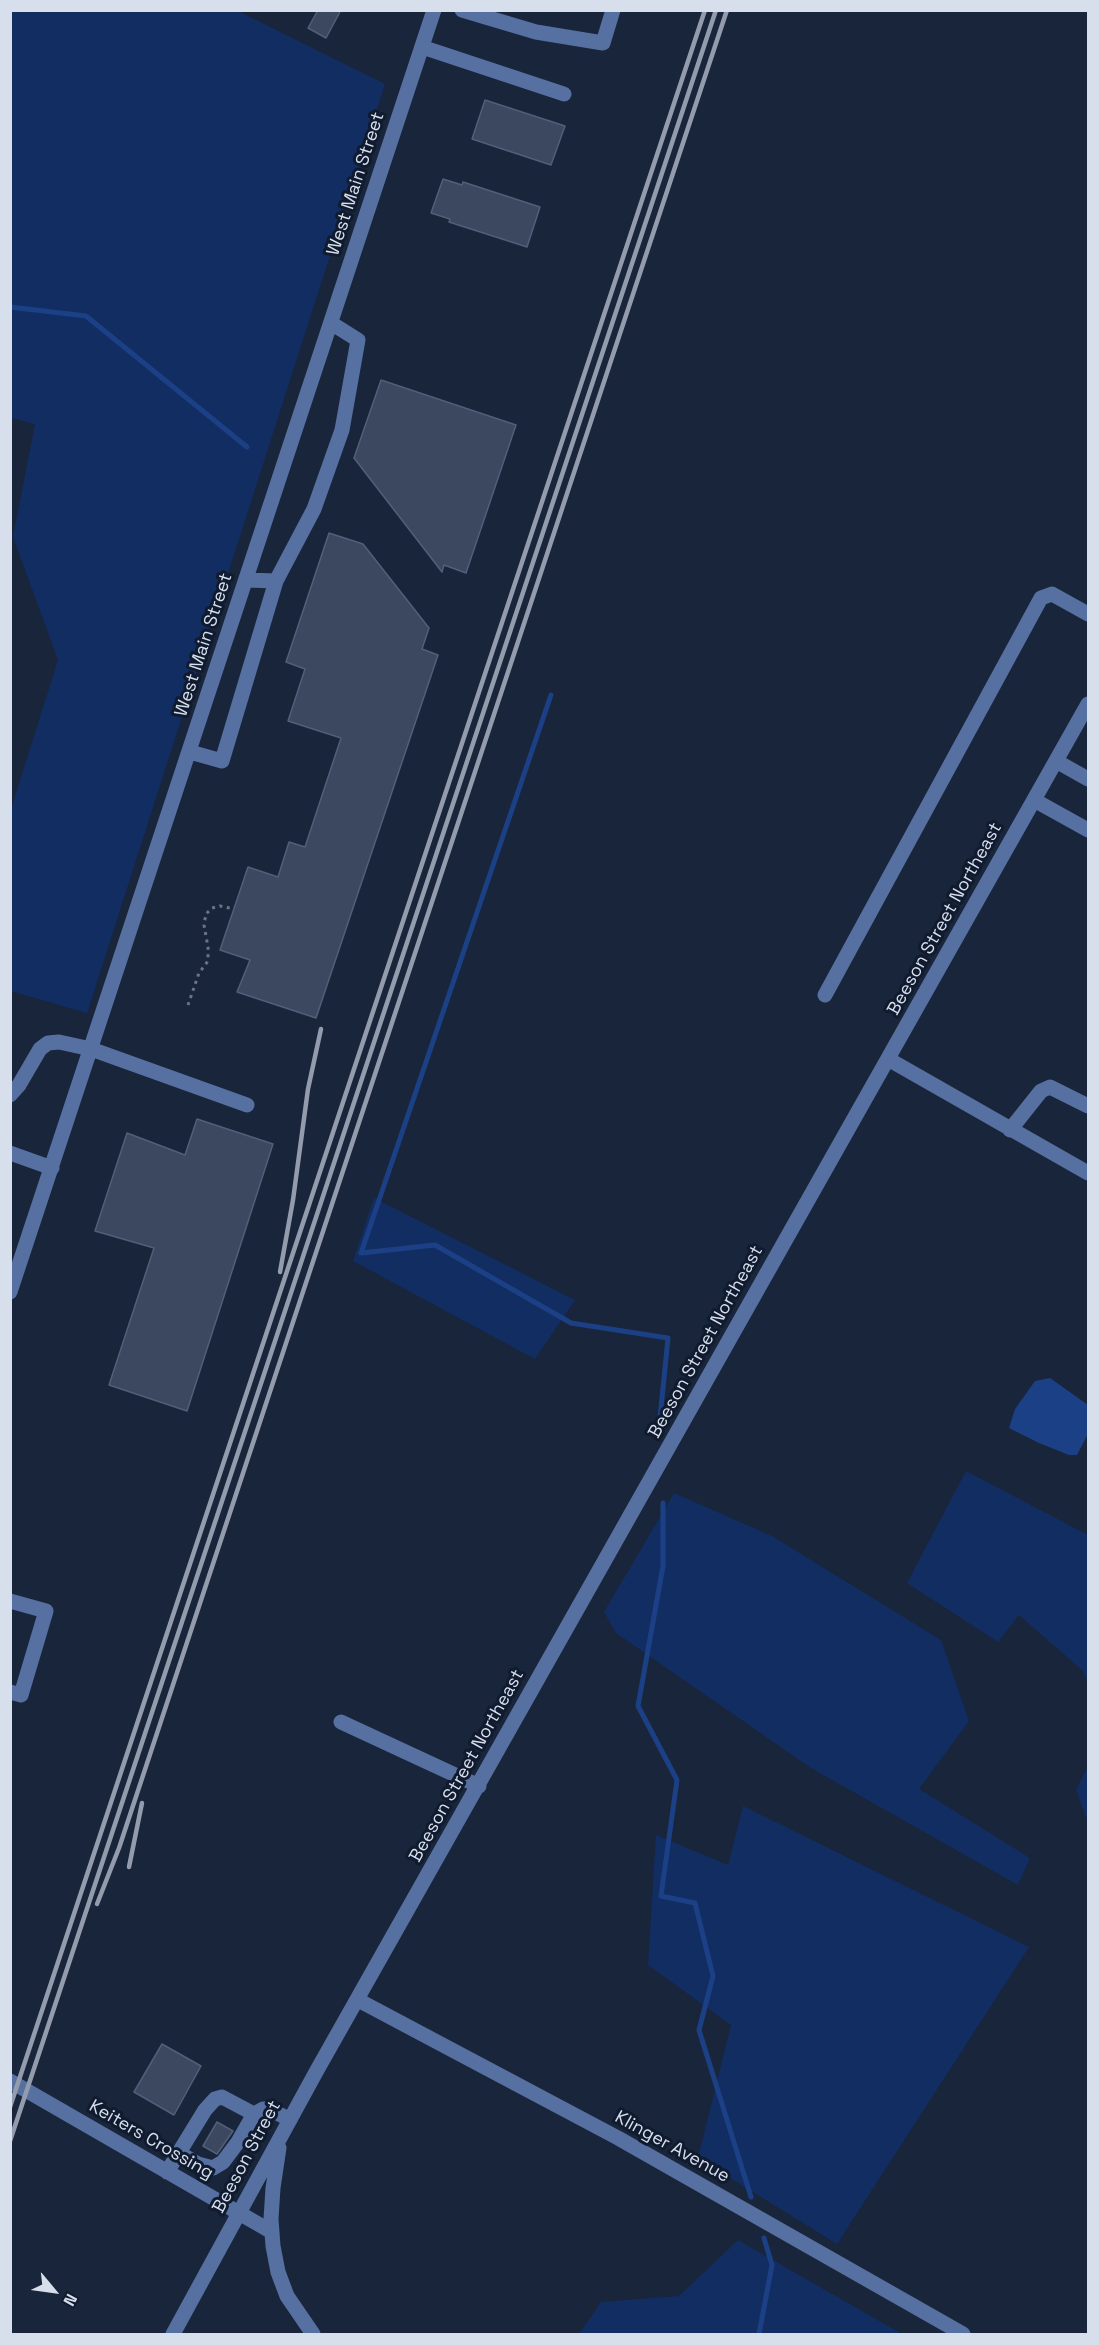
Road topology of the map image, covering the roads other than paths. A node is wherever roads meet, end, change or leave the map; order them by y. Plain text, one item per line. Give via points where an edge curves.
1 (434, 10) edge
2 (462, 10) edge
3 (613, 10) edge
4 (483, 13) edge
5 (422, 47) junction
6 (564, 94) dead end
7 (331, 323) junction
8 (247, 580) junction
9 (276, 581) junction
10 (1089, 614) edge
11 (1089, 704) edge
12 (189, 752) junction
13 (1056, 761) junction
14 (1089, 779) edge
15 (1034, 800) junction
16 (1089, 830) edge
17 (825, 995) dead end
18 (91, 1049) junction
19 (888, 1059) junction
20 (10, 1095) edge
21 (247, 1105) dead end
22 (1089, 1106) edge
23 (1010, 1130) junction
24 (10, 1153) edge
25 (52, 1168) junction
26 (1089, 1173) edge
27 (10, 1292) edge
28 (10, 1601) edge
29 (10, 1692) edge
30 (341, 1722) dead end
31 (478, 1786) junction
32 (358, 2000) junction
33 (10, 2080) edge
34 (254, 2114) junction
35 (286, 2127) junction
36 (179, 2153) junction
37 (167, 2172) junction
38 (239, 2214) junction
39 (272, 2232) junction
40 (173, 2334) edge
41 (313, 2334) edge
42 (963, 2334) edge

1 - 5 street, West Main Street
2 - 4 street
3 - 4 street via 603,43 536,32
5 - 6 street
5 - 7 street, West Main Street
7 - 8 street, West Main Street
7 - 9 street via 358,340 342,430 314,508
8 - 9 street
8 - 12 street, West Main Street
9 - 12 street via 222,761
10 - 17 street via 1052,594 1041,598
11 - 13 street, Beeson Street Northeast
12 - 18 street, West Main Street
13 - 14 street
13 - 15 street, Beeson Street Northeast
15 - 16 street
15 - 19 street, Beeson Street Northeast
18 - 20 street via 48,1043
18 - 21 street
18 - 25 street, West Main Street
19 - 23 street
19 - 31 street, Beeson Street Northeast
22 - 23 street via 1050,1087 1041,1091
23 - 26 street
24 - 25 street
25 - 27 street, West Main Street
28 - 29 street via 46,1611 21,1695
30 - 31 street
31 - 32 street, Beeson Street Northeast
32 - 35 street, Beeson Street
32 - 42 street, Klinger Avenue via 618,2138
33 - 37 street, Keiters Crossing
34 - 35 street via 270,2109
34 - 36 street via 223,2162 213,2168
34 - 36 street via 222,2097 215,2099
35 - 38 street, Beeson Street
35 - 39 street via 273,2188
36 - 37 street
37 - 38 street, Keiters Crossing
38 - 39 street, Keiters Crossing
38 - 40 street, Beeson Street
39 - 41 street via 278,2272 287,2296

